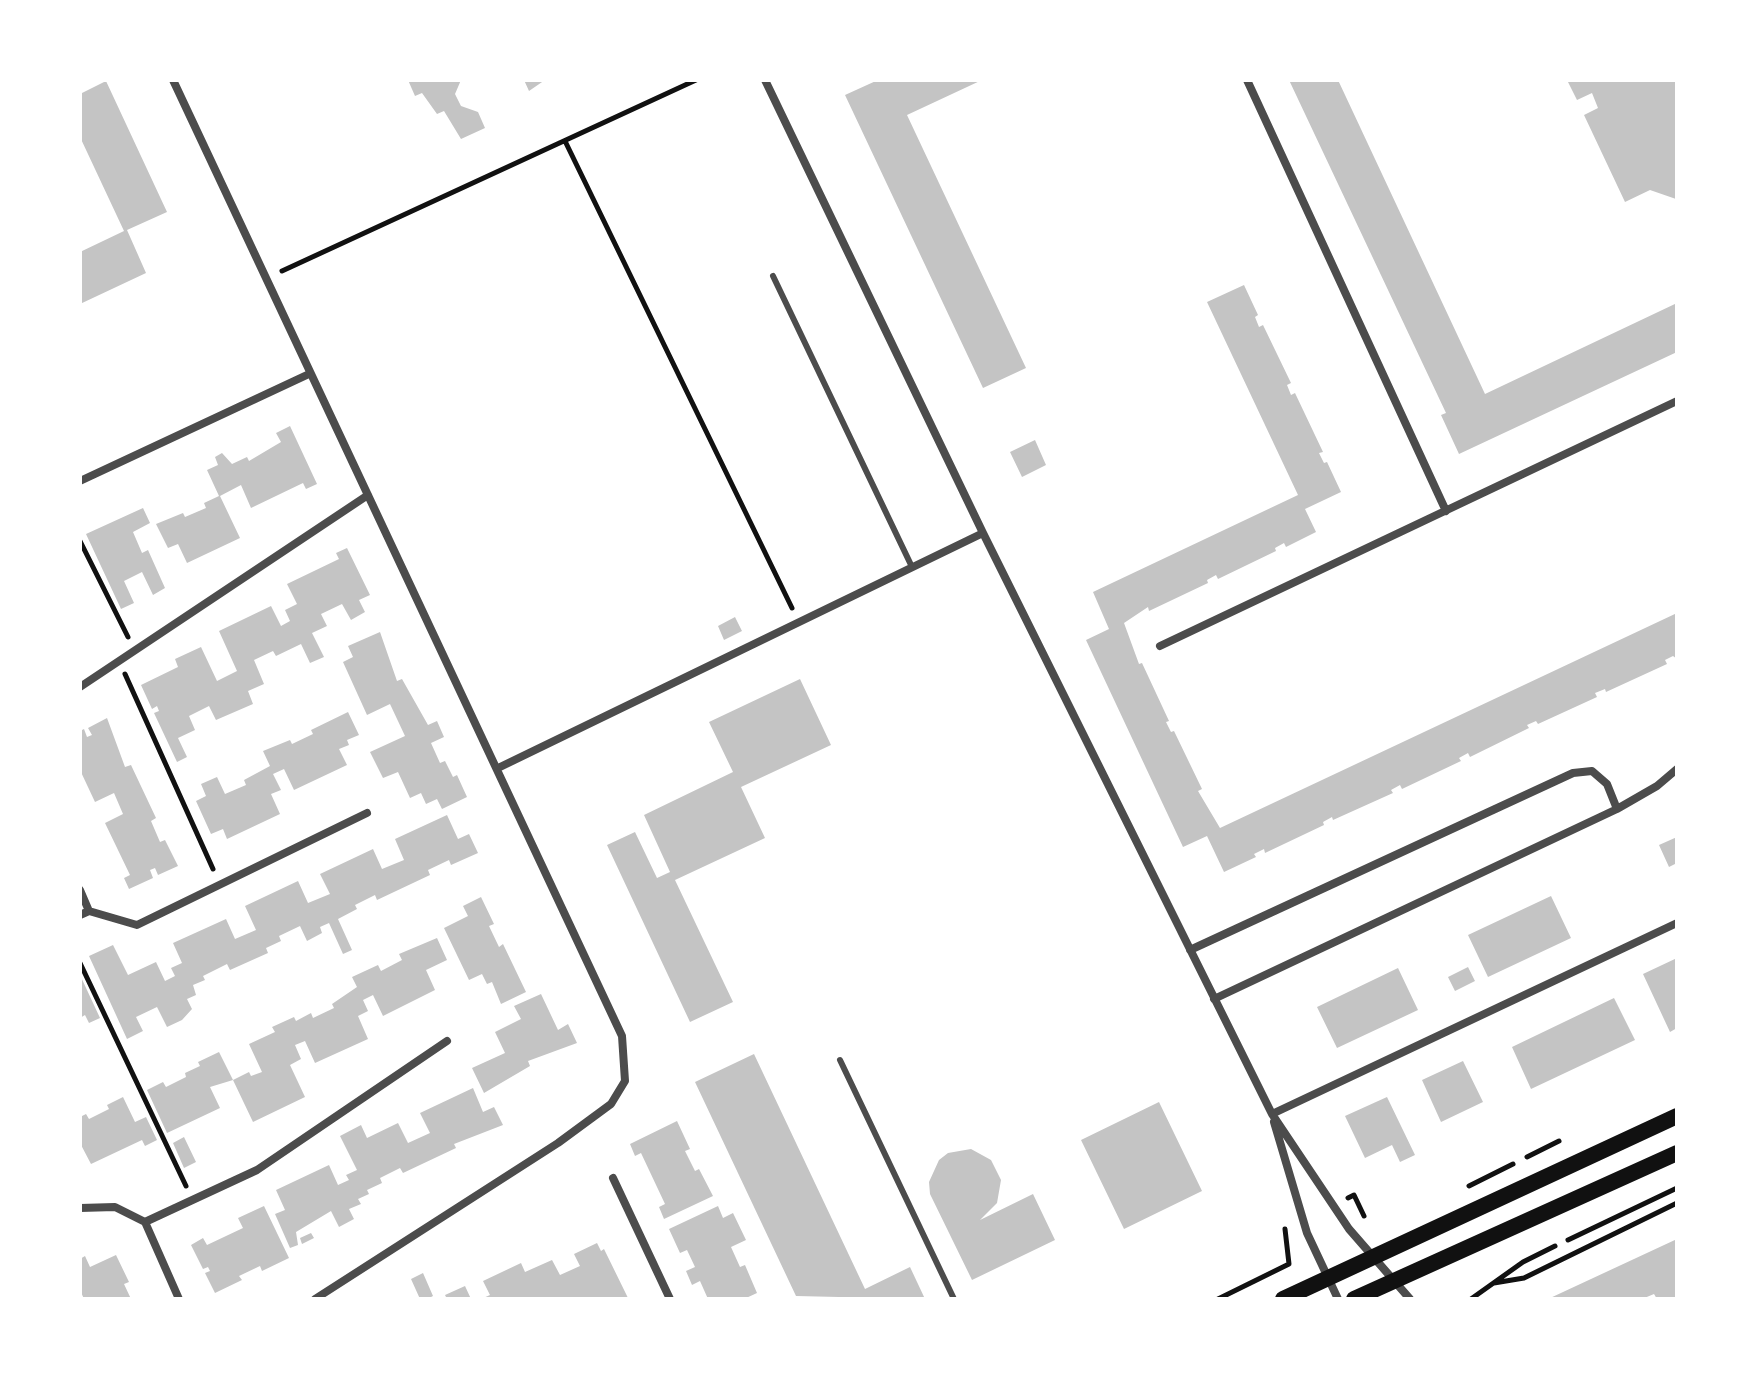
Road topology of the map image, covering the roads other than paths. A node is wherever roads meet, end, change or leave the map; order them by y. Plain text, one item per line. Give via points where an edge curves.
1 (173, 80) edge
2 (765, 80) edge
3 (1247, 80) edge
4 (773, 276) dead end
5 (309, 374) junction
6 (1677, 401) edge
7 (80, 481) edge
8 (368, 495) junction
9 (1446, 511) junction
10 (983, 533) junction
11 (912, 567) junction
12 (1160, 646) dead end
13 (80, 687) edge
14 (498, 768) junction
15 (1677, 769) edge
16 (1617, 809) junction
17 (367, 813) dead end
18 (80, 890) edge
19 (84, 913) edge
20 (1677, 923) edge
21 (1190, 950) junction
22 (1214, 999) junction
23 (447, 1041) dead end
24 (840, 1060) dead end
25 (1272, 1114) junction
26 (1677, 1116) edge
27 (1677, 1153) edge
28 (613, 1178) dead end
29 (80, 1208) edge
30 (145, 1222) junction
31 (1372, 1257) junction
32 (1328, 1277) junction
33 (1394, 1281) junction
34 (179, 1299) edge
35 (315, 1299) edge
36 (670, 1299) edge
37 (954, 1299) edge
38 (1283, 1299) edge
39 (1338, 1299) edge
40 (1354, 1299) edge
41 (1410, 1299) edge

1 - 5 street
2 - 10 street
3 - 9 street
4 - 11 lane
5 - 7 street
5 - 8 street
6 - 9 street
8 - 13 street
8 - 14 street
9 - 12 street
10 - 11 street
10 - 21 street
11 - 14 street
14 - 35 street via 622,1036 625,1081 611,1104 558,1143
15 - 16 street
16 - 21 street via 1607,784 1592,771 1573,773
16 - 22 street
17 - 19 street via 137,925
18 - 19 street
20 - 25 street
21 - 22 street
22 - 25 street
23 - 30 street via 257,1170
24 - 37 lane
25 - 31 street
25 - 32 street via 1303,1220
26 - 31 main road
27 - 33 main road
28 - 36 street
29 - 30 street via 115,1207
30 - 34 street
31 - 32 main road
31 - 33 street
32 - 38 main road
32 - 39 street
33 - 40 main road
33 - 41 street

